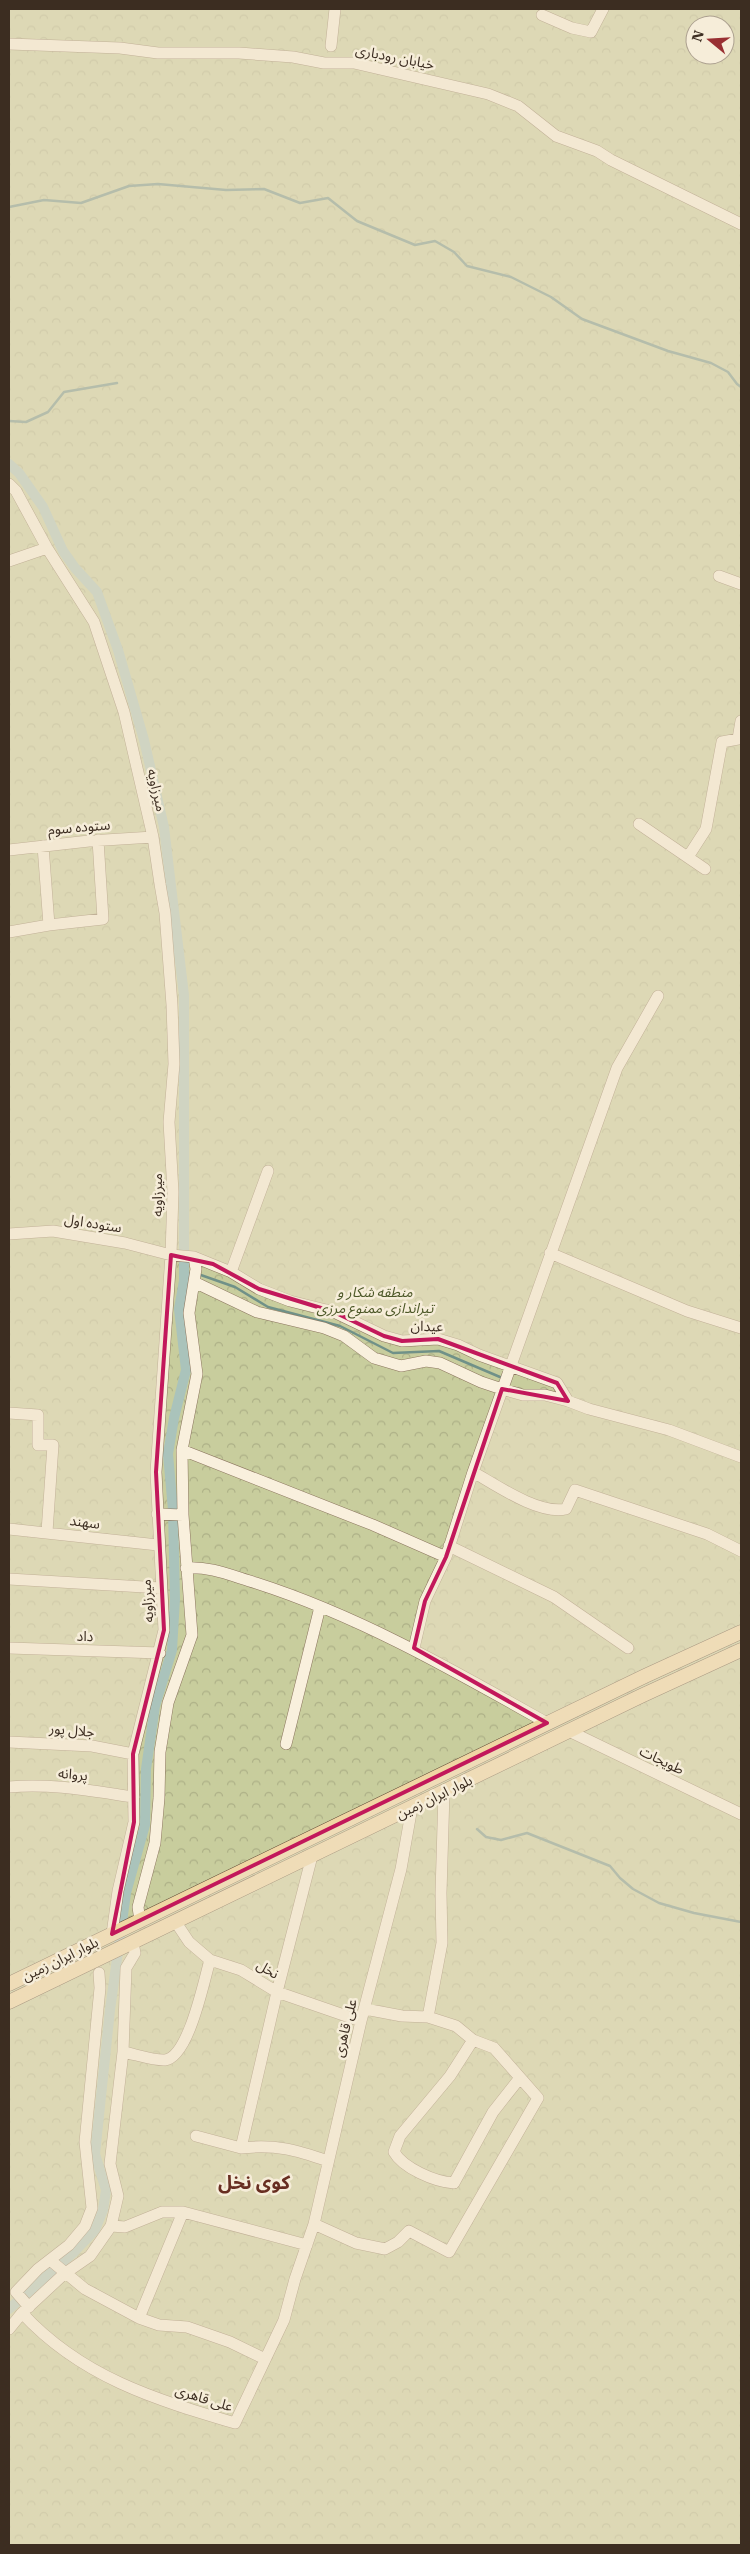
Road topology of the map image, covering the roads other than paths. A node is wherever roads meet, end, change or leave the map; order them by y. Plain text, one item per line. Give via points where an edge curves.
1 (335, 9) edge
2 (603, 9) edge
3 (542, 15) dead end
4 (9, 44) edge
5 (332, 46) dead end
6 (741, 224) edge
7 (9, 484) edge
8 (47, 548) junction
9 (9, 561) edge
10 (719, 576) dead end
11 (741, 584) edge
12 (741, 721) edge
13 (740, 740) edge
14 (639, 824) dead end
15 (153, 837) junction
16 (98, 840) junction
17 (42, 846) junction
18 (9, 850) edge
19 (688, 857) junction
20 (705, 869) dead end
21 (49, 925) junction
22 (9, 932) edge
23 (658, 996) dead end
24 (268, 1171) dead end
25 (9, 1234) edge
26 (550, 1253) junction
27 (173, 1255) junction
28 (192, 1257) junction
29 (231, 1272) junction
30 (195, 1276) junction
31 (741, 1328) edge
32 (510, 1367) junction
33 (502, 1389) junction
34 (568, 1401) junction
35 (9, 1413) edge
36 (182, 1450) junction
37 (741, 1457) edge
38 (473, 1472) junction
39 (161, 1514) junction
40 (180, 1515) junction
41 (9, 1529) edge
42 (47, 1532) junction
43 (158, 1545) junction
44 (741, 1551) edge
45 (448, 1552) junction
46 (186, 1568) junction
47 (9, 1578) edge
48 (161, 1588) junction
49 (320, 1607) junction
50 (741, 1632) edge
51 (9, 1648) edge
52 (414, 1648) junction
53 (628, 1648) dead end
54 (741, 1650) edge
55 (160, 1653) junction
56 (547, 1723) junction
57 (569, 1731) junction
58 (9, 1742) edge
59 (286, 1744) dead end
60 (133, 1754) junction
61 (9, 1787) edge
62 (444, 1792) junction
63 (134, 1797) junction
64 (412, 1807) junction
65 (741, 1814) edge
66 (312, 1856) junction
67 (176, 1920) junction
68 (137, 1922) junction
69 (112, 1934) junction
70 (130, 1944) junction
71 (210, 1960) junction
72 (99, 1973) dead end
73 (9, 1984) edge
74 (277, 1992) junction
75 (9, 2002) edge
76 (364, 2009) junction
77 (428, 2017) junction
78 (361, 2021) junction
79 (473, 2040) junction
80 (123, 2052) junction
81 (519, 2079) junction
82 (196, 2136) dead end
83 (241, 2148) junction
84 (328, 2161) junction
85 (183, 2212) junction
86 (314, 2224) junction
87 (111, 2226) junction
88 (307, 2245) junction
89 (57, 2267) junction
90 (18, 2299) edge
91 (139, 2318) junction
92 (9, 2329) edge
93 (265, 2359) junction

1 - 5 street
2 - 3 street via 591,32
4 - 6 street, خیابان رودباری via 120,48 158,53 203,51 266,55 324,63 354,63 425,78 488,94 518,106 556,136 597,151
7 - 8 street, میرزاویه
8 - 9 street
8 - 15 street, میرزاویه via 94,622 124,712
10 - 11 street
12 - 13 street
13 - 19 street via 722,742 706,829
14 - 19 street
15 - 16 street, ستوده سوم
15 - 27 street, میرزاویه via 165,913 172,1005 174,1064 169,1122
16 - 17 street, ستوده سوم
16 - 21 street via 103,920
17 - 18 street, ستوده سوم
17 - 21 street
19 - 20 street
21 - 22 street
23 - 26 street via 616,1068
24 - 29 street
25 - 27 street, ستوده اول via 53,1231
26 - 31 street via 687,1311
26 - 32 street
27 - 28 street, ستوده اول
27 - 39 street, میرزاویه via 156,1472
28 - 29 street, عیدان
28 - 30 street
29 - 32 street, عیدان via 258,1289 334,1312 384,1336 402,1341 438,1339 458,1344
30 - 33 street via 257,1312 344,1336 374,1358 401,1366 426,1361 440,1363
30 - 36 street via 189,1313 197,1374
32 - 33 street
32 - 34 street, عیدان via 557,1383
33 - 34 street via 524,1396 545,1395
33 - 38 street
34 - 37 street via 669,1430
35 - 42 street via 38,1414 38,1445 52,1445
36 - 40 street
36 - 45 street
38 - 44 street via 518,1498 557,1511 566,1509 575,1490 707,1534
38 - 45 street
39 - 40 street
39 - 43 street, میرزاویه
40 - 46 street
41 - 42 street, سهند
42 - 43 street, سهند
43 - 48 street, میرزاویه
45 - 52 street via 425,1601
45 - 53 street via 554,1597
46 - 49 street via 203,1566
46 - 68 street via 192,1635 168,1703 160,1752 155,1843
47 - 48 street
48 - 55 street, میرزاویه via 164,1630
49 - 52 street
49 - 59 street
50 - 56 main road, بلوار ایران زمین
51 - 55 street, داد
52 - 56 street
54 - 57 main road, بلوار ایران زمین
55 - 60 street, میرزاویه
56 - 68 main road, بلوار ایران زمین
57 - 62 main road, بلوار ایران زمین
57 - 65 street, طویجات
58 - 60 street, جلال پور via 92,1746
60 - 63 street, میرزاویه
61 - 63 street, پروانه via 79,1788
62 - 64 main road, بلوار ایران زمین
62 - 77 street via 442,1943
63 - 69 street, میرزاویه via 134,1822
64 - 66 main road, بلوار ایران زمین
64 - 76 street, علی قاهری via 401,1869
66 - 67 main road, بلوار ایران زمین
66 - 74 street
67 - 70 main road, بلوار ایران زمین
67 - 71 street, نخل via 189,1942
68 - 69 main road, بلوار ایران زمین
69 - 73 main road, بلوار ایران زمین
70 - 75 main road, بلوار ایران زمین
70 - 80 street via 135,1953 126,1968
71 - 74 street, نخل via 241,1970
71 - 80 street via 193,2019 175,2055 166,2060
72 - 89 street via 85,2142 92,2208 85,2226
74 - 78 street, نخل
74 - 83 street
76 - 77 street
76 - 78 street, علی قاهری
77 - 79 street via 456,2026
78 - 84 street, علی قاهری
79 - 81 street via 494,2048 509,2062
79 - 81 street via 450,2076 400,2136 394,2152 398,2160 444,2182 454,2183 494,2112
80 - 87 street via 110,2164 118,2196
81 - 86 street via 538,2098 449,2252 409,2231 385,2250 356,2243
82 - 83 street
83 - 84 street via 290,2148
84 - 86 street, علی قاهری
85 - 87 street via 162,2212 125,2227
85 - 88 street
85 - 91 street
86 - 88 street, علی قاهری
87 - 89 street via 90,2256
88 - 93 street, علی قاهری via 284,2320
89 - 90 street
89 - 90 street
89 - 91 street via 85,2289
90 - 92 street
90 - 93 street, علی قاهری via 36,2328 70,2355 124,2387 235,2423
91 - 93 street via 159,2325 187,2327

